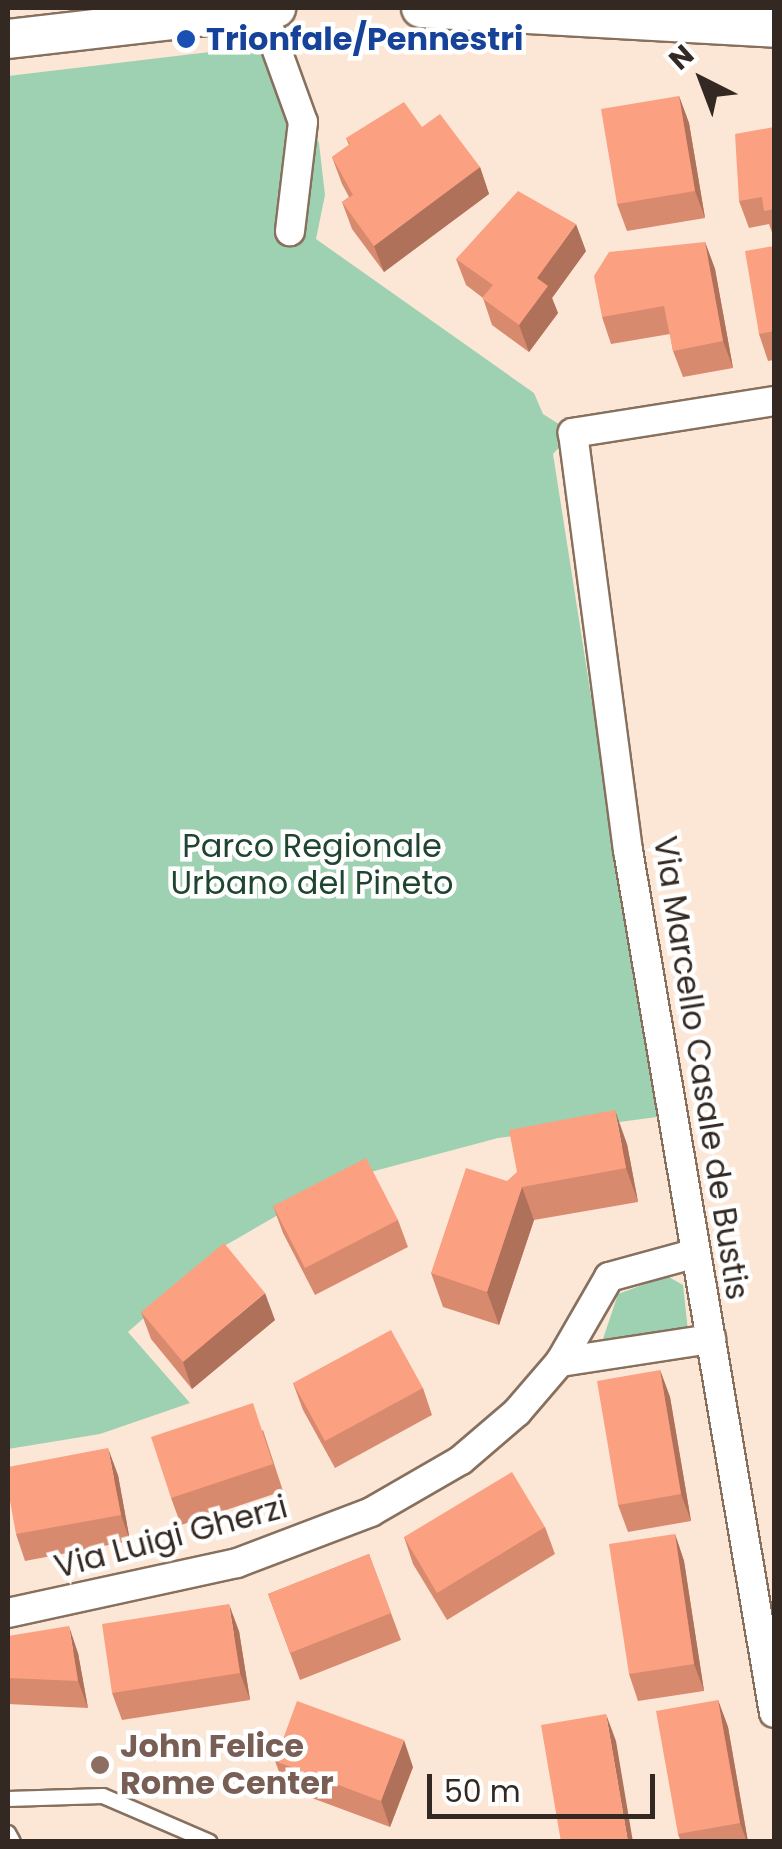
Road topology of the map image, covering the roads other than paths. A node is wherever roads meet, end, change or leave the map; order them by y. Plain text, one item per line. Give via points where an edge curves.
1 (269, 8) edge
2 (421, 8) edge
3 (774, 28) edge
4 (8, 39) edge
5 (290, 231) dead end
6 (774, 402) edge
7 (693, 1254) junction
8 (712, 1339) junction
9 (560, 1362) junction
10 (8, 1613) edge
11 (774, 1713) edge
12 (8, 1800) edge
13 (8, 1833) edge
14 (12, 1842) edge
15 (210, 1842) edge

1 - 4 main road
1 - 5 street via 303,122
2 - 3 main road
6 - 7 street, Via Marcello Casale de Bustis via 574,433
7 - 8 street, Via Marcello Casale de Bustis
7 - 9 street, Via Luigi Gherzi via 609,1277
8 - 9 street
8 - 11 street, Via Marcello Casale de Bustis
9 - 10 street, Via Luigi Gherzi via 461,1460 371,1512 237,1563
12 - 15 lane via 104,1796
13 - 14 lane

